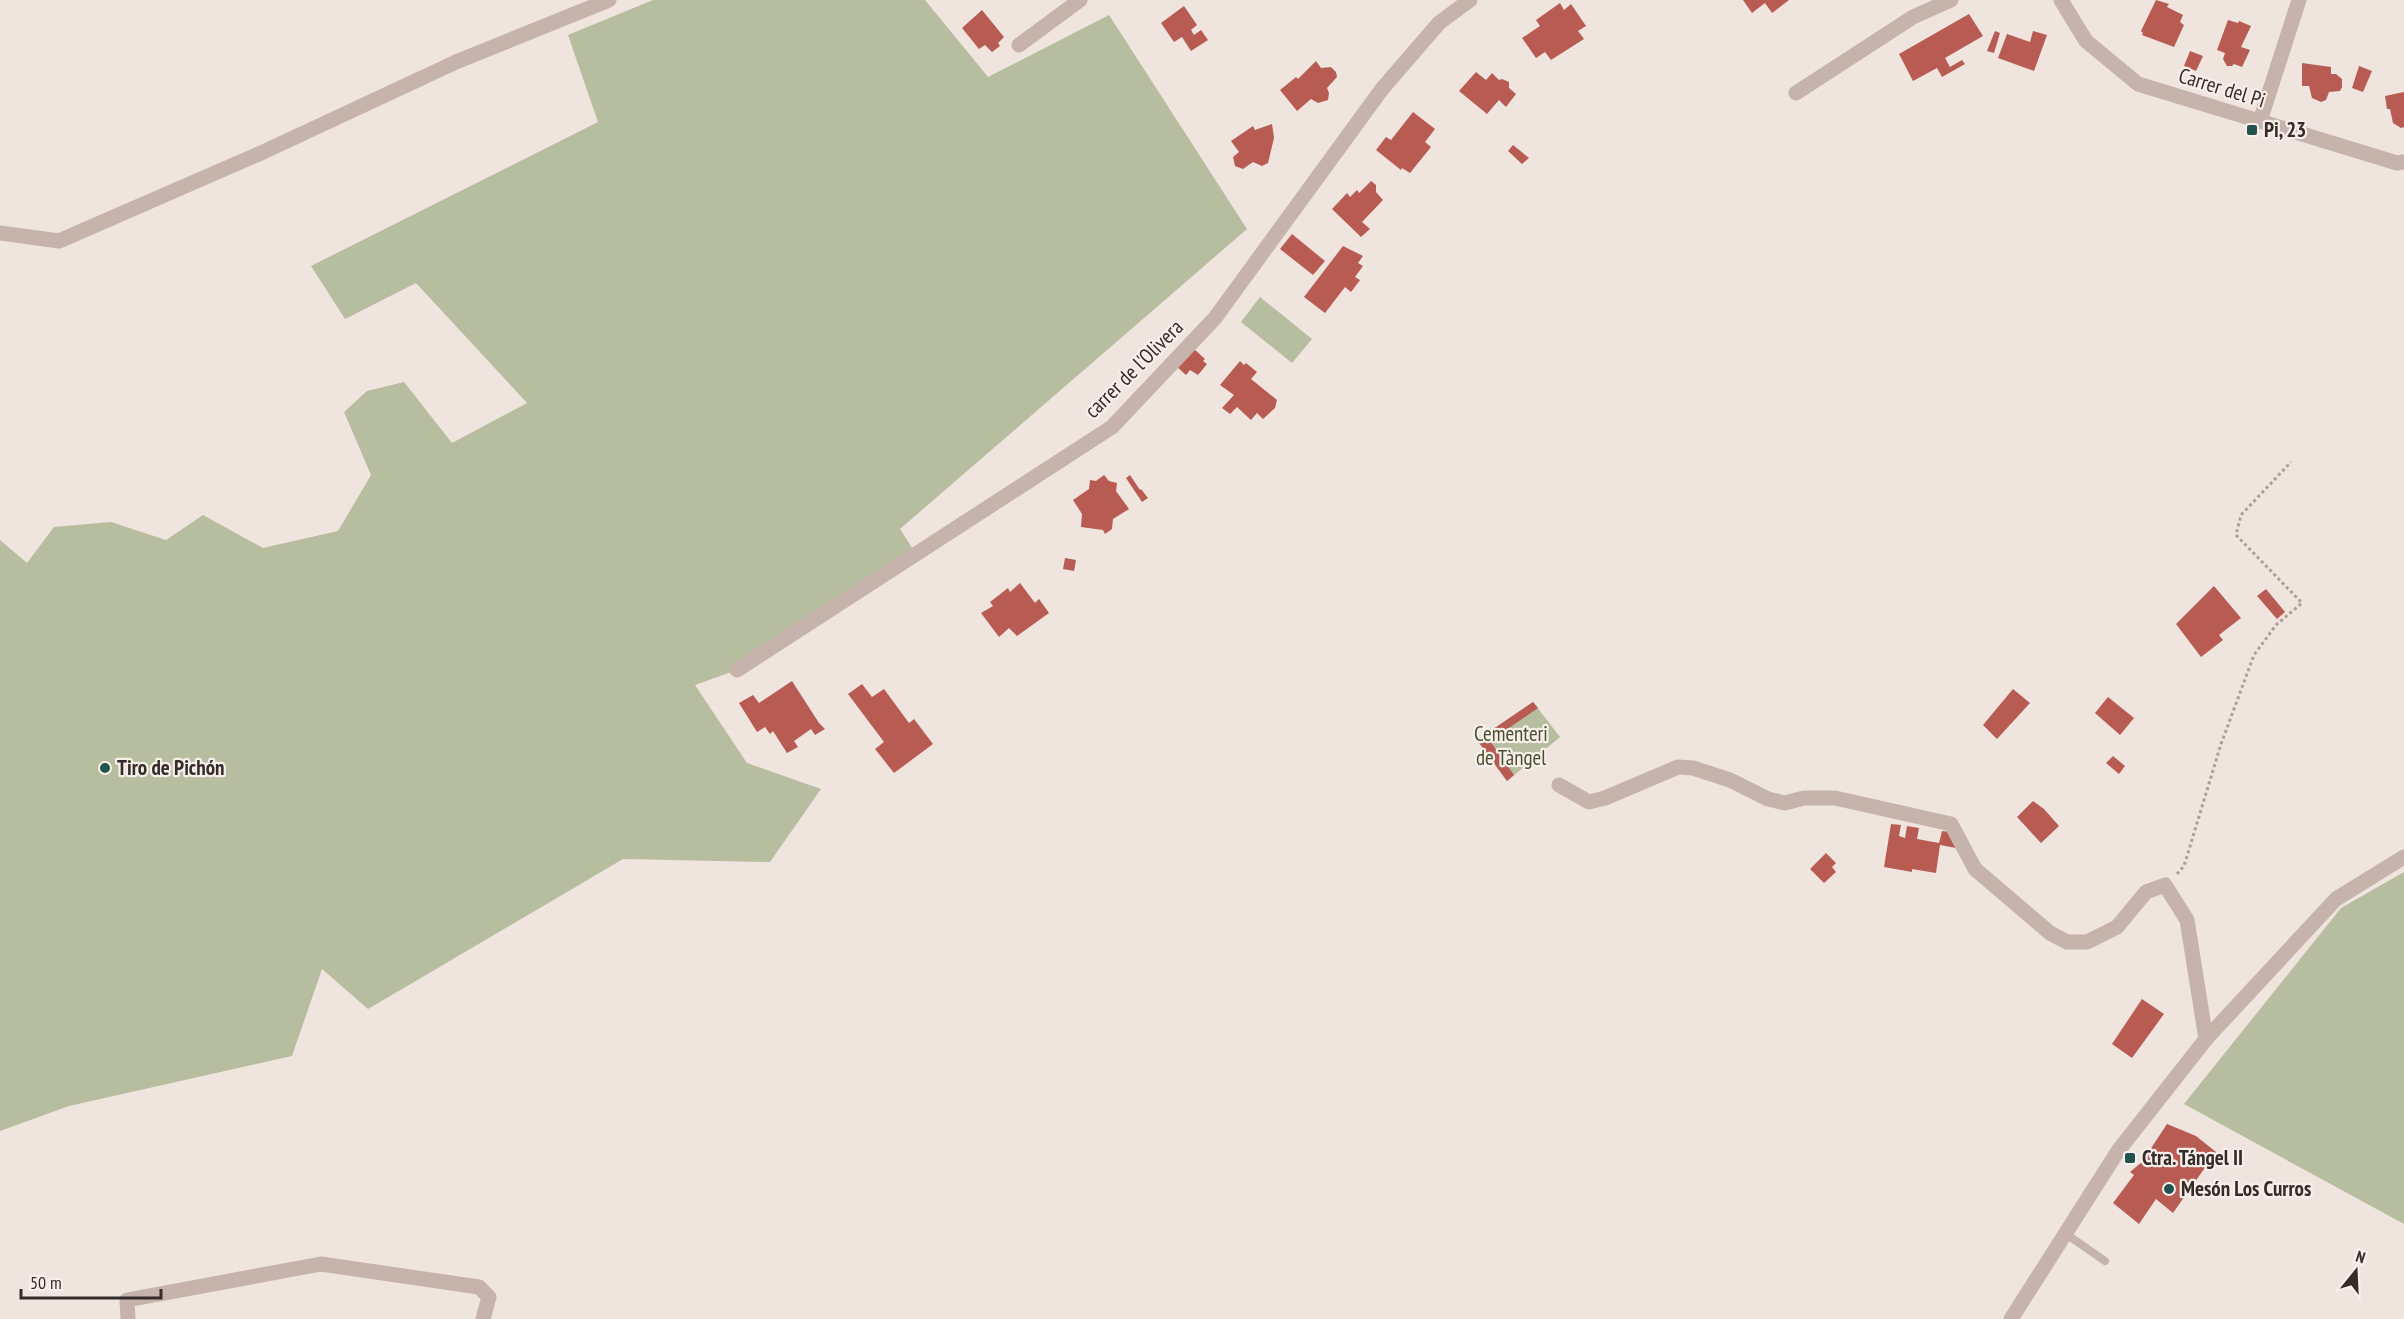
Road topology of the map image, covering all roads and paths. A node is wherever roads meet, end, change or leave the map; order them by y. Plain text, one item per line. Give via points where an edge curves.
1 (609, 0) edge
2 (1080, 0) edge
3 (1470, 0) edge
4 (1951, 0) edge
5 (2061, 0) edge
6 (2299, 0) edge
7 (1019, 45) dead end
8 (1796, 93) dead end
9 (2260, 121) junction
10 (2404, 162) edge
11 (0, 233) edge
12 (2290, 462) dead end
13 (737, 670) dead end
14 (1559, 785) dead end
15 (2404, 857) edge
16 (2165, 886) junction
17 (2206, 1039) junction
18 (2066, 1234) junction
19 (2105, 1260) dead end
20 (128, 1319) edge
21 (483, 1319) edge
22 (2011, 1319) edge

1 - 11 street via 456,62 59,241
2 - 7 street
3 - 13 street, carrer de l'Olivera via 1439,23 1382,88 1215,318 1112,427
4 - 8 street via 1913,17
5 - 9 street, Carrer del Pi via 2086,41 2138,84
6 - 9 street
9 - 10 street, Carrer del Pi via 2397,164
12 - 16 path via 2241,514 2236,535 2302,603 2276,625 2254,655 2221,744 2184,866
14 - 16 street via 1589,802 1678,767 1694,768 1785,803 1804,798 1835,798 1951,824 1975,869 2050,933 2067,942 2087,942 2117,927 2146,892
15 - 17 street via 2336,900
16 - 17 street via 2187,920
17 - 18 street via 2118,1151
18 - 19 lane
18 - 22 street
20 - 21 street via 127,1300 321,1264 479,1287 489,1297

